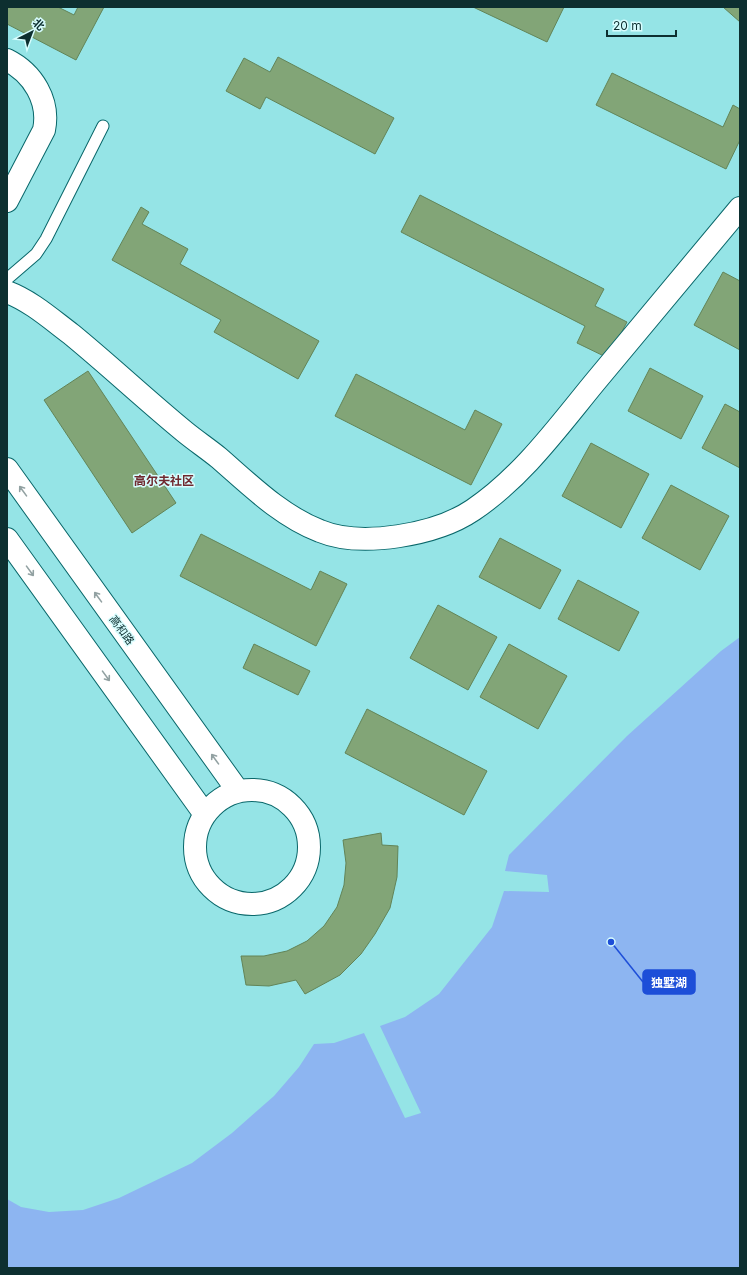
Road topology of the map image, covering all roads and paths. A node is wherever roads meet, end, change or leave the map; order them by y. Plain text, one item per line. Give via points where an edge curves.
1 (7, 60) edge
2 (104, 126) dead end
3 (7, 201) edge
4 (740, 208) edge
5 (7, 279) edge
6 (7, 292) edge
7 (7, 469) edge
8 (7, 539) edge
9 (238, 791) junction
10 (204, 813) junction

1 - 3 street via 32,81 43,101 46,118 44,130
2 - 5 lane via 46,239 36,254
4 - 6 street via 520,471 470,512 445,524 389,537 339,537 321,532 292,517 184,431 49,316
9 -> 7 street, 高和路
8 -> 10 street
9 - 10 street via 219,799
9 - 10 street via 259,790 279,796 296,810 306,828 310,850 305,870 293,888 275,900 254,905 233,902 214,891 201,874 194,854 196,833

